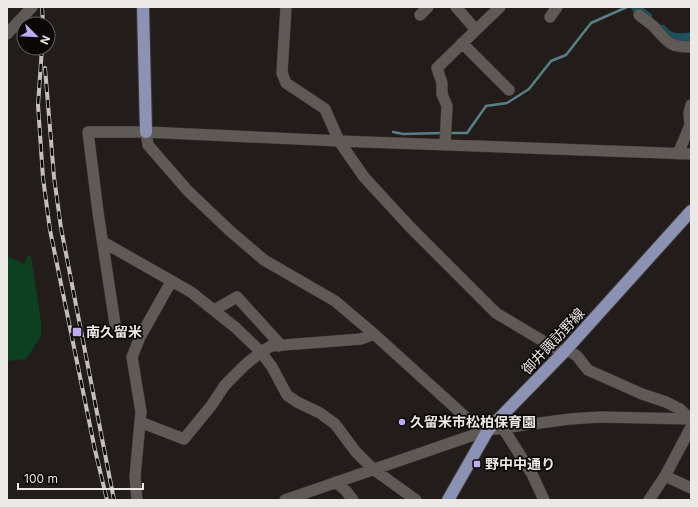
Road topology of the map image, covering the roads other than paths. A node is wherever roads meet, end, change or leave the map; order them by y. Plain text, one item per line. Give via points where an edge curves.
1 (31, 7) edge
2 (143, 7) edge
3 (286, 7) edge
4 (456, 7) edge
5 (500, 7) edge
6 (557, 7) edge
7 (639, 15) dead end
8 (550, 17) dead end
9 (476, 30) junction
10 (7, 34) edge
11 (462, 43) junction
12 (691, 47) edge
13 (509, 90) dead end
14 (691, 105) edge
15 (146, 132) junction
16 (339, 142) junction
17 (445, 144) junction
18 (678, 154) junction
19 (691, 154) edge
20 (691, 211) edge
21 (103, 242) junction
22 (171, 282) junction
23 (214, 310) junction
24 (115, 324) dead end
25 (374, 334) junction
26 (279, 346) junction
27 (565, 351) junction
28 (261, 352) junction
29 (690, 421) edge
30 (140, 422) junction
31 (503, 428) junction
32 (485, 431) junction
33 (373, 469) junction
34 (665, 476) junction
35 (336, 482) junction
36 (691, 488) edge
37 (137, 500) edge
38 (285, 500) edge
39 (353, 500) edge
40 (416, 500) edge
41 (448, 500) edge
42 (544, 500) edge
43 (649, 500) edge

1 - 10 street
2 - 15 main road
3 - 16 street via 282,74 286,83 325,109
4 - 9 street
5 - 9 street
6 - 8 street
7 - 12 street via 656,28 669,43 677,47
9 - 11 street
11 - 13 street
11 - 17 street via 437,68 446,106
14 - 18 street via 690,125
15 - 16 street
15 - 21 street via 88,132
15 - 25 street via 148,145 188,191 229,230 264,260 334,301
16 - 17 street
16 - 27 street via 384,200 496,313
17 - 18 street
18 - 19 street
20 - 27 main road, 御井諏訪野線
21 - 22 street
21 - 24 street
22 - 23 street
22 - 30 street via 140,337 132,357 141,412
23 - 26 street via 237,297
23 - 28 street
25 - 26 street via 361,338
25 - 32 street
26 - 28 street via 271,346
27 - 29 street via 577,356 588,370 680,409
27 - 32 main road, 御井諏訪野線
28 - 30 street via 225,385 184,439
28 - 33 street via 287,394 297,402 320,412 335,424 356,452
29 - 31 street via 600,417
29 - 34 street
30 - 37 street via 135,477
31 - 32 street
31 - 42 street via 532,474
32 - 33 street
32 - 41 main road, 御井諏訪野線
33 - 35 street
33 - 40 street
34 - 36 street
34 - 43 street
35 - 38 street
35 - 39 street

